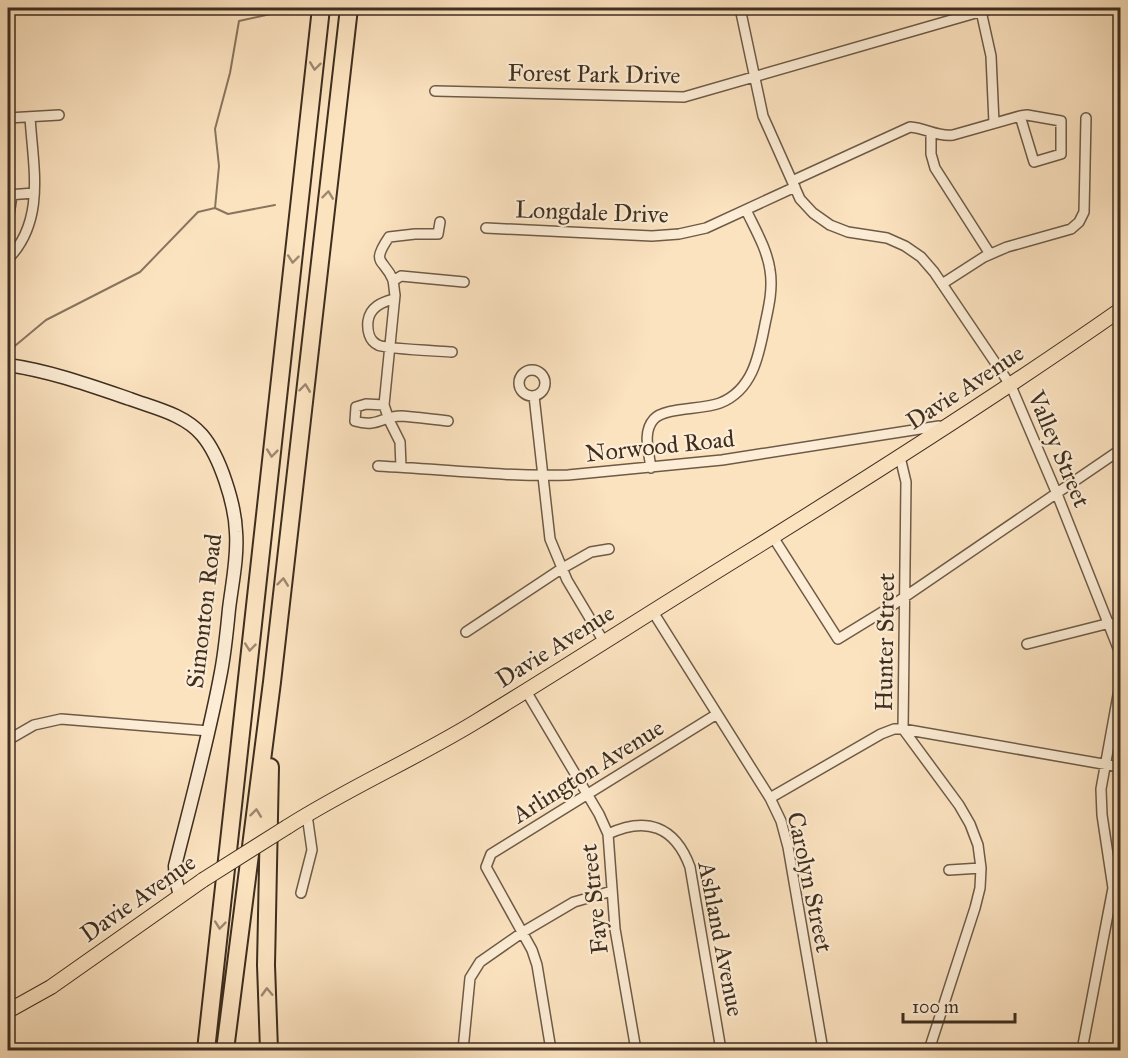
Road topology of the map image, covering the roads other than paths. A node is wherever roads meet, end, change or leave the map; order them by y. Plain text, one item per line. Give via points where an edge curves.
1 (321, 8) edge
2 (349, 8) edge
3 (740, 8) edge
4 (993, 8) edge
5 (981, 11) junction
6 (754, 78) junction
7 (435, 91) dead end
8 (58, 115) dead end
9 (1020, 116) junction
10 (30, 117) junction
11 (1086, 117) dead end
12 (8, 118) edge
13 (994, 123) junction
14 (931, 133) junction
15 (793, 184) junction
16 (34, 193) junction
17 (10, 195) edge
18 (746, 210) junction
19 (8, 222) edge
20 (440, 222) dead end
21 (486, 228) dead end
22 (990, 254) junction
23 (8, 259) edge
24 (393, 281) junction
25 (464, 282) dead end
26 (942, 284) junction
27 (394, 299) junction
28 (1120, 310) edge
29 (389, 347) junction
30 (452, 352) dead end
31 (8, 365) edge
32 (1011, 386) junction
33 (534, 396) dead end
34 (384, 405) junction
35 (388, 420) junction
36 (448, 421) dead end
37 (942, 429) junction
38 (1120, 450) edge
39 (900, 457) junction
40 (378, 466) dead end
41 (401, 467) junction
42 (651, 468) junction
43 (543, 476) junction
44 (1057, 494) junction
45 (773, 537) junction
46 (609, 549) dead end
47 (561, 569) junction
48 (905, 597) junction
49 (653, 612) junction
50 (1110, 623) junction
51 (466, 632) dead end
52 (604, 642) junction
53 (1027, 644) dead end
54 (1120, 653) edge
55 (272, 682) junction
56 (1120, 684) edge
57 (526, 691) junction
58 (717, 714) junction
59 (903, 729) junction
60 (209, 730) junction
61 (8, 740) edge
62 (1105, 764) junction
63 (1120, 767) edge
64 (588, 795) junction
65 (770, 798) junction
66 (307, 815) junction
67 (608, 834) junction
68 (981, 868) junction
69 (950, 870) dead end
70 (248, 871) junction
71 (612, 891) junction
72 (301, 893) dead end
73 (180, 895) junction
74 (524, 932) junction
75 (216, 958) junction
76 (10, 1006) edge
77 (197, 1050) edge
78 (206, 1050) edge
79 (225, 1050) edge
80 (237, 1050) edge
81 (269, 1050) edge
82 (463, 1050) edge
83 (551, 1050) edge
84 (636, 1050) edge
85 (721, 1050) edge
86 (823, 1050) edge
87 (929, 1050) edge
88 (1082, 1050) edge

1 -> 75 highway
55 -> 2 highway
3 - 6 street, Valley Street
4 - 5 street, Forest Park Drive
5 - 6 street, Forest Park Drive
5 - 13 street via 991,56
6 - 7 street, Forest Park Drive via 684,96
6 - 15 street, Valley Street via 763,116
8 - 10 street
9 - 9 street via 1061,121 1061,154 1034,162
9 - 13 street, Longdale Drive
10 - 12 street
10 - 16 street
11 - 22 street via 1084,212 1079,222 1071,229
13 - 14 street, Longdale Drive via 953,135
14 - 15 street, Longdale Drive via 910,127
14 - 22 street via 935,168
15 - 18 street, Longdale Drive
15 - 26 street, Valley Street via 800,199 830,225 905,246 921,257
16 - 17 street
16 - 23 street via 30,228
17 - 19 street
18 - 21 street, Longdale Drive via 706,228 652,236
18 - 42 street via 770,271 770,302 758,360 732,398 707,408 656,417 647,434
20 - 24 street via 438,234 389,237 379,255
22 - 26 street
24 - 25 street via 401,276
24 - 27 street
26 - 32 street, Valley Street
27 - 29 street
27 - 29 street via 380,303 369,315 367,327 378,346
28 - 32 main road, Davie Avenue
29 - 30 street
29 - 34 street
31 - 60 street, Simonton Road via 73,379 172,414 196,429 212,452 229,490 237,534 222,670
32 - 37 main road, Davie Avenue
32 - 44 street, Valley Street
33 - 43 street
34 - 35 street
34 - 35 street via 356,407 355,421 374,424
35 - 36 street via 398,416
35 - 41 street via 400,442
37 - 39 main road, Davie Avenue
37 - 42 street, Norwood Road via 939,426
38 - 44 street
39 - 45 main road, Davie Avenue
39 - 48 street, Hunter Street via 906,482
40 - 41 street, Norwood Road
41 - 43 street, Norwood Road
42 - 43 street, Norwood Road
43 - 47 street via 550,539
44 - 48 street
44 - 50 street, Valley Street
45 - 48 street via 838,639
45 - 49 main road, Davie Avenue
46 - 47 street via 591,552
47 - 51 street
47 - 52 street
48 - 59 street, Hunter Street
49 - 52 main road, Davie Avenue
49 - 58 street, Carolyn Street
50 - 53 street
50 - 54 street, Valley Street
52 - 57 main road, Davie Avenue
70 -> 55 highway
81 -> 55 highway via 266,954
56 - 62 street
57 - 64 street, Faye Street
57 - 66 main road, Davie Avenue
58 - 64 street, Arlington Avenue
58 - 65 street, Carolyn Street
59 - 62 street
59 - 65 street via 881,734
59 - 68 street, Hunter Street via 970,824
60 - 61 street via 61,719 34,725
60 - 73 street, Simonton Road via 175,866
62 - 63 street
62 - 88 street via 1102,815 1113,888
64 - 67 street, Faye Street
64 - 74 street, Arlington Avenue via 491,854 486,867
65 - 86 street, Carolyn Street via 788,847
66 - 72 street via 312,850
66 - 73 main road, Davie Avenue, bridge
67 - 71 street, Faye Street
67 - 85 street, Ashland Avenue via 643,824 674,837 684,851
68 - 69 street
68 - 87 street, Hunter Street via 975,908
70 - 79 highway
70 - 80 highway
71 - 74 street via 574,902
71 - 84 street, Faye Street
73 - 76 main road, Davie Avenue via 51,987
74 - 82 street via 480,962 470,978
74 - 83 street via 537,964
75 - 77 highway
75 - 78 highway

